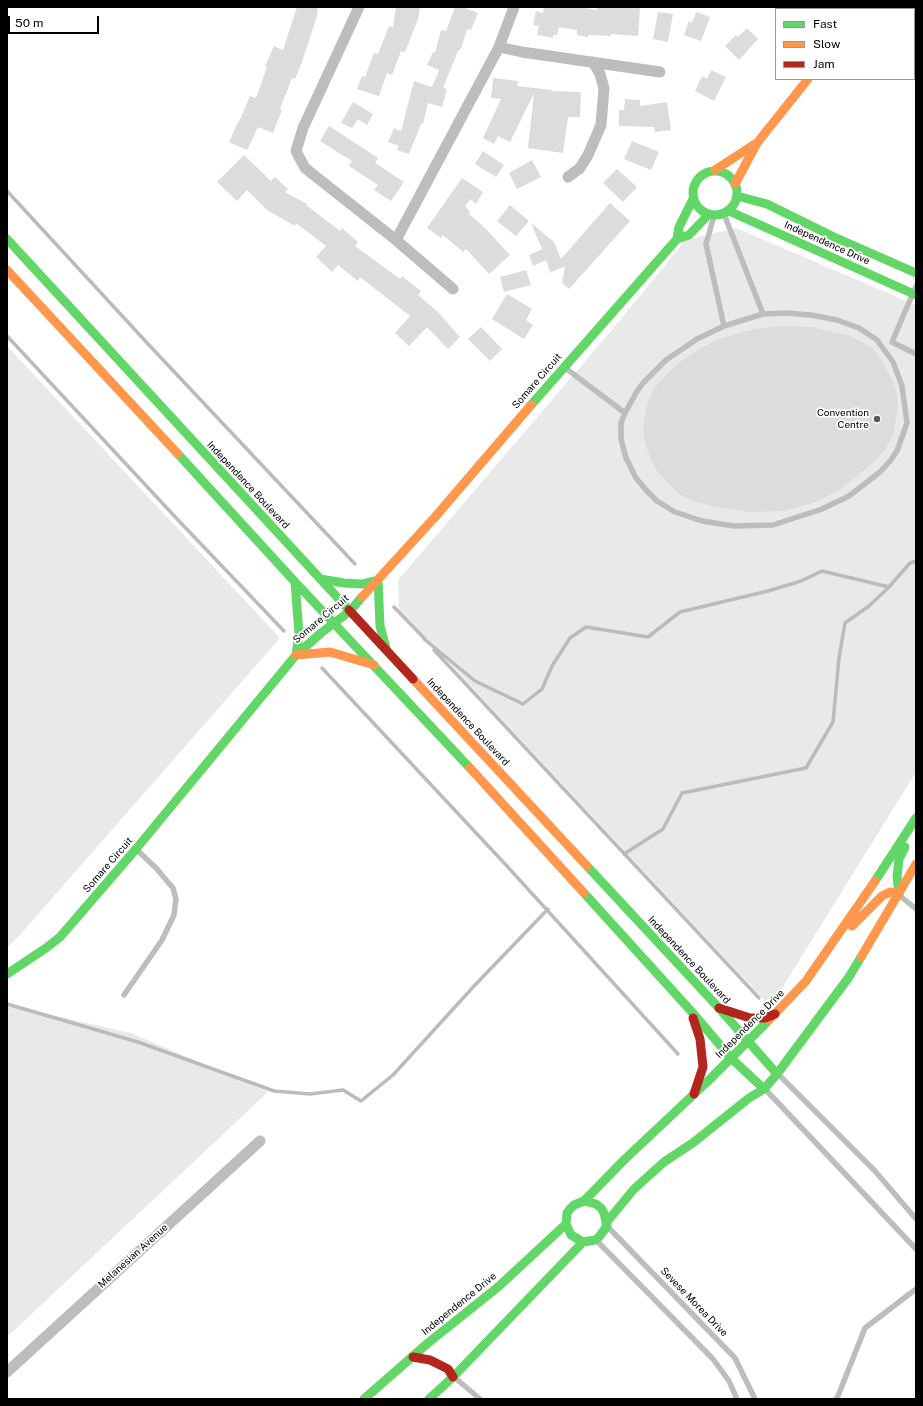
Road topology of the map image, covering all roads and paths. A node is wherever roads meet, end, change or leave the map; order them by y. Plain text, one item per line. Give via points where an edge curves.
1 (359, 7) edge
2 (514, 7) edge
3 (499, 47) junction
4 (593, 62) junction
5 (660, 72) dead end
6 (807, 80) edge
7 (757, 143) junction
8 (715, 170) junction
9 (568, 177) dead end
10 (735, 184) junction
11 (737, 196) junction
12 (693, 199) junction
13 (726, 212) junction
14 (711, 215) junction
15 (7, 239) edge
16 (677, 239) junction
17 (396, 240) junction
18 (7, 270) edge
19 (916, 273) edge
20 (454, 289) dead end
21 (915, 292) edge
22 (763, 314) junction
23 (724, 326) junction
24 (892, 342) junction
25 (884, 350) junction
26 (916, 354) edge
27 (564, 367) junction
28 (625, 412) junction
29 (320, 579) junction
30 (378, 580) junction
31 (296, 582) junction
32 (350, 611) junction
33 (335, 623) junction
34 (387, 651) junction
35 (296, 655) junction
36 (375, 665) junction
37 (914, 820) edge
38 (136, 849) junction
39 (916, 864) edge
40 (899, 894) junction
41 (916, 909) edge
42 (826, 950) junction
43 (7, 974) edge
44 (124, 995) dead end
45 (718, 1008) junction
46 (691, 1011) junction
47 (779, 1011) junction
48 (747, 1041) junction
49 (731, 1058) junction
50 (777, 1074) junction
51 (764, 1089) junction
52 (694, 1095) junction
53 (260, 1141) dead end
54 (584, 1201) junction
55 (916, 1219) edge
56 (566, 1224) junction
57 (607, 1225) junction
58 (595, 1240) junction
59 (583, 1242) junction
60 (916, 1249) edge
61 (916, 1289) edge
62 (413, 1357) junction
63 (7, 1372) edge
64 (453, 1377) junction
65 (364, 1399) edge
66 (429, 1399) edge
67 (480, 1399) edge
68 (737, 1399) edge
69 (754, 1399) edge
70 (836, 1399) edge

1 - 17 street via 303,128 296,151 305,168
2 - 3 street
3 - 4 street
3 - 17 street
4 - 5 street
4 - 9 street via 604,88 601,125 580,168
6 - 7 street
7 - 8 street
7 - 10 street
8 - 10 street via 727,174
8 - 12 street via 699,177 693,187
10 - 11 street
11 - 13 street via 736,202
11 - 19 street, Independence Drive via 766,204
12 - 14 street via 699,209
12 - 16 street, Somare Circuit via 679,227
13 - 14 street
13 - 21 street, Independence Drive
13 - 22 lane
14 - 16 street, Somare Circuit via 689,235
14 - 23 lane via 706,244
15 - 29 street, Independence Boulevard
16 - 27 street, Somare Circuit
17 - 20 street
18 - 31 street
21 - 24 lane
22 - 23 lane
22 - 25 lane via 811,315 837,320 859,328 877,340
23 - 28 lane via 697,339 666,360 643,383
24 - 25 lane
24 - 26 lane
25 - 28 lane via 893,362 902,386 907,423 897,451 880,472 849,496 822,509 773,526 734,526 702,521 675,512 657,501 636,478 626,458 621,439 621,423
27 - 28 lane
27 - 30 street, Somare Circuit
29 - 30 street via 362,584
29 - 32 street, Independence Boulevard
30 - 32 street, Somare Circuit
30 - 34 street via 380,626
31 - 33 street
31 - 35 street via 299,633
32 - 33 street, Somare Circuit
32 - 34 street, Independence Boulevard
33 - 35 street, Somare Circuit
33 - 36 street
34 - 45 street, Independence Boulevard
35 - 36 street via 330,652
35 - 38 street, Somare Circuit
36 - 46 street
37 - 40 street via 911,835 899,859
37 - 42 street, Independence Drive via 886,866
38 - 43 street, Somare Circuit via 60,937
38 - 44 lane via 173,888 176,899 174,915 162,940
39 - 40 street
40 - 41 lane
40 - 42 street via 890,892 882,896
40 - 50 street via 849,977
42 - 47 street, Independence Drive via 806,981
45 - 47 street via 750,1018 765,1018
45 - 48 street, Independence Boulevard
46 - 49 street
46 - 52 street via 700,1039 703,1067
47 - 48 street, Independence Drive
48 - 49 street, Independence Drive
48 - 50 street, Independence Boulevard
49 - 51 street
49 - 52 street, Independence Drive
50 - 51 street
50 - 55 lane, Independence Boulevard via 875,1171
51 - 57 street via 664,1162 634,1189
51 - 60 lane
52 - 54 street, Independence Drive
53 - 63 street, Melanesian Avenue
54 - 56 street, Independence Drive via 570,1209
54 - 57 street via 601,1208
56 - 59 street via 571,1235
56 - 62 street, Independence Drive via 498,1287 428,1342
57 - 58 street via 600,1237
57 - 69 lane, Sevese Morea Drive via 735,1358
58 - 59 street
58 - 68 lane via 713,1359 729,1381
59 - 64 street
61 - 70 lane via 866,1328
62 - 64 street via 430,1360 448,1369
62 - 65 street, Independence Drive
64 - 66 street
64 - 67 lane

